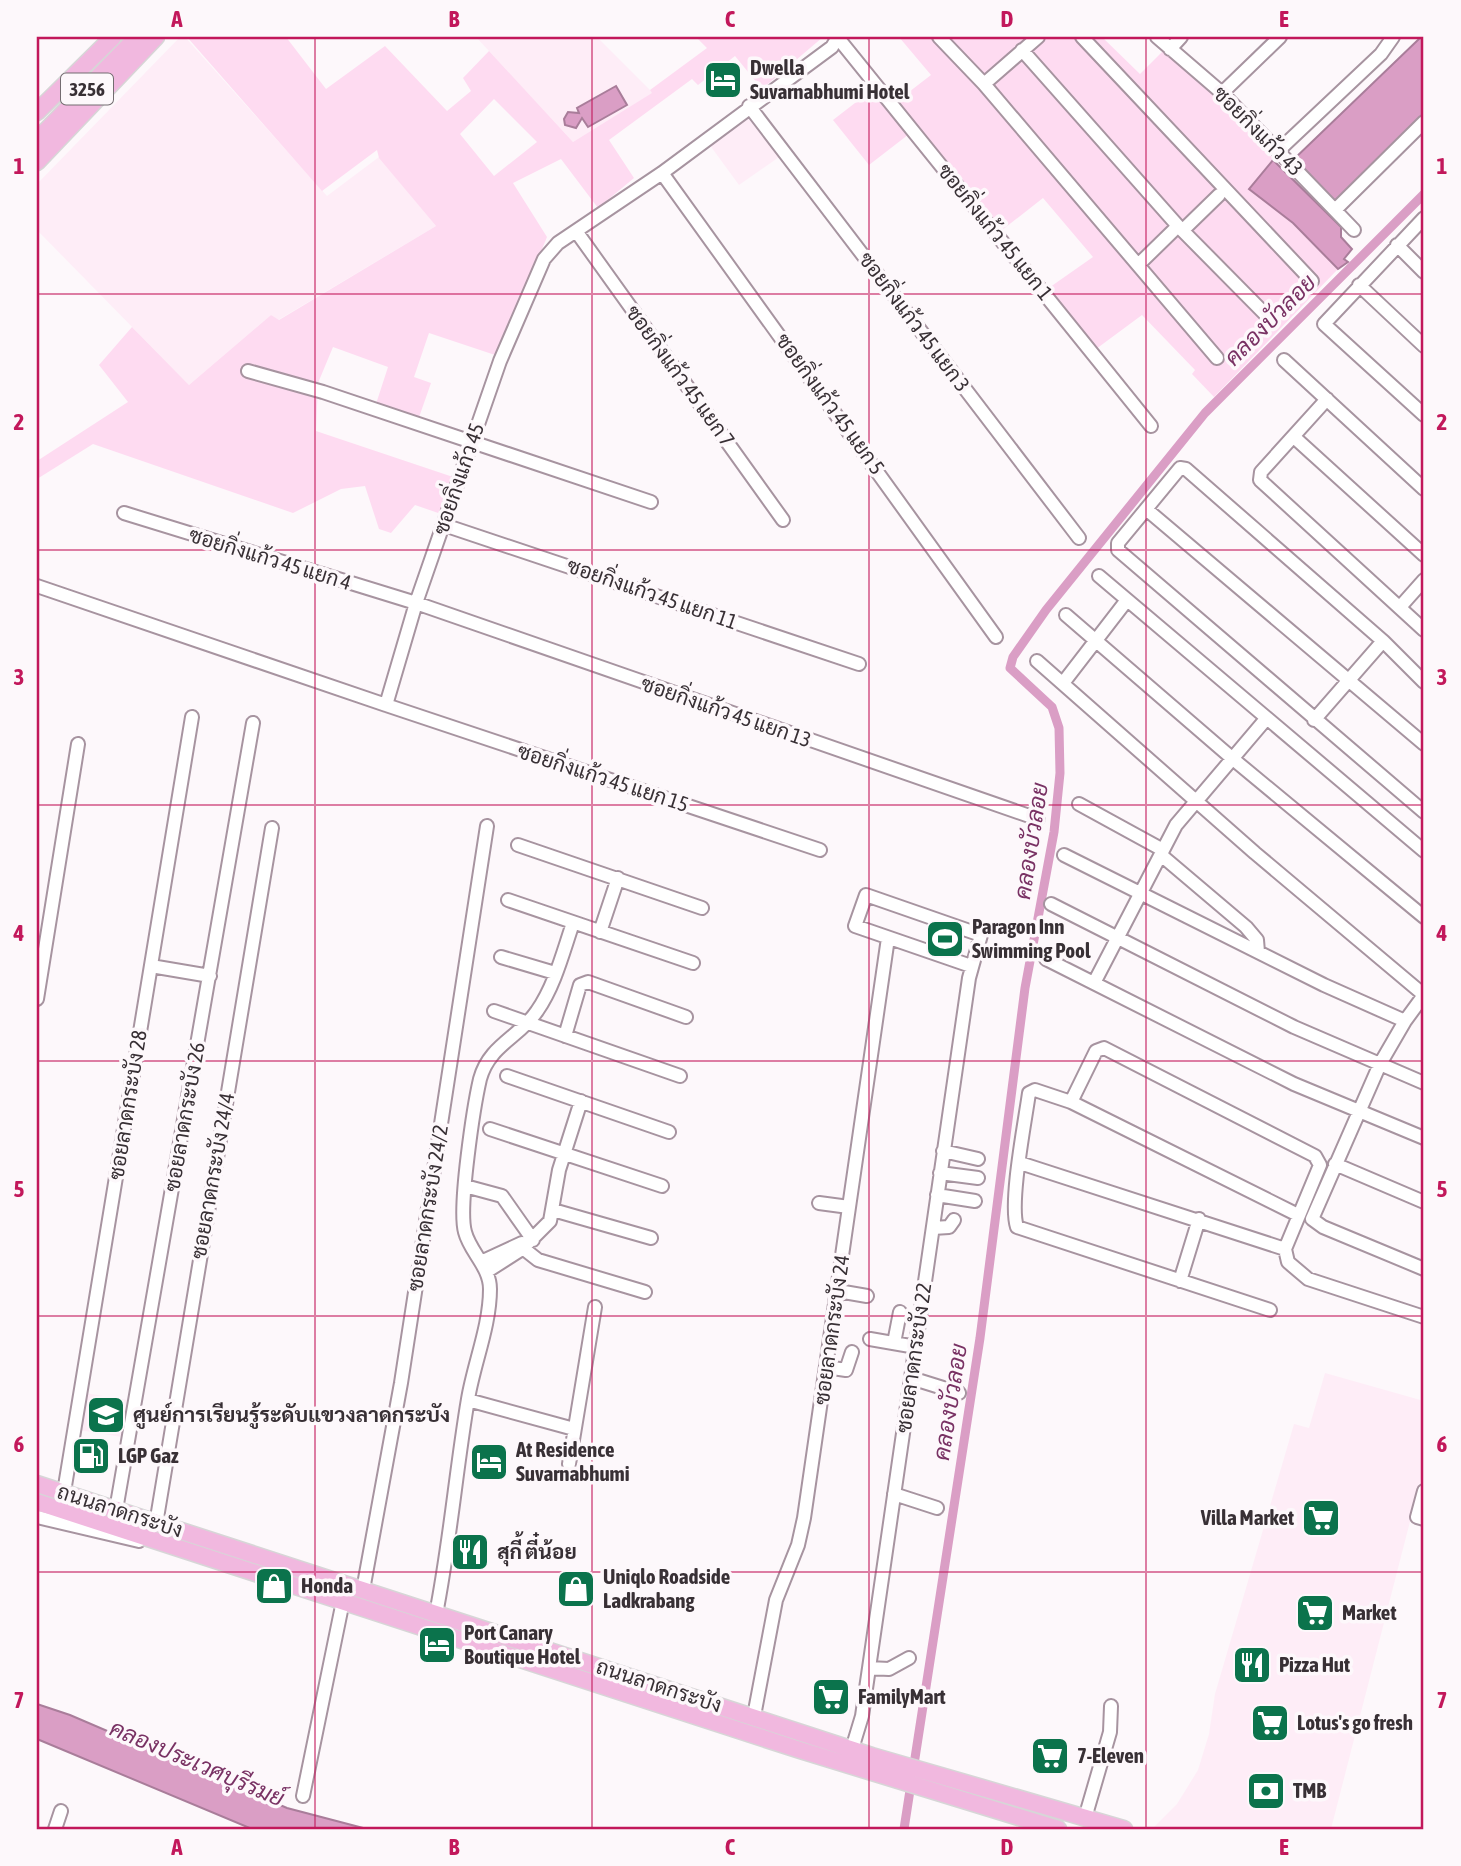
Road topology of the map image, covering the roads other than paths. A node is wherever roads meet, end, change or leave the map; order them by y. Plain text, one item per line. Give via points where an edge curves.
1 (113, 37) edge
2 (137, 37) edge
3 (156, 37) edge
4 (838, 37) edge
5 (939, 37) edge
6 (1038, 37) edge
7 (1082, 37) edge
8 (1157, 37) edge
9 (1181, 37) edge
10 (1280, 37) edge
11 (1393, 37) edge
12 (1170, 49) junction
13 (1022, 50) junction
14 (984, 84) junction
15 (1222, 93) junction
16 (749, 106) junction
17 (37, 110) edge
18 (1424, 122) edge
19 (37, 140) edge
20 (1278, 151) junction
21 (37, 162) edge
22 (662, 173) junction
23 (1219, 195) dead end
24 (1335, 209) junction
25 (1424, 218) edge
26 (1181, 228) junction
27 (1354, 230) dead end
28 (576, 231) junction
29 (1397, 245) junction
30 (1138, 265) junction
31 (1424, 272) edge
32 (1312, 281) dead end
33 (1359, 285) junction
34 (1265, 314) dead end
35 (1424, 346) edge
36 (1217, 358) dead end
37 (1284, 360) dead end
38 (248, 371) dead end
39 (1327, 399) junction
40 (1424, 415) edge
41 (1151, 426) dead end
42 (1294, 437) junction
43 (472, 441) junction
44 (1424, 489) edge
45 (651, 502) dead end
46 (1146, 509) junction
47 (124, 513) dead end
48 (783, 520) dead end
49 (444, 525) junction
50 (1079, 538) dead end
51 (1424, 555) edge
52 (1099, 576) dead end
53 (1424, 580) edge
54 (37, 586) edge
55 (1127, 600) junction
56 (416, 603) junction
57 (1400, 607) junction
58 (1066, 615) dead end
59 (1424, 630) edge
60 (996, 637) dead end
61 (1095, 640) junction
62 (1383, 641) junction
63 (1037, 661) dead end
64 (859, 664) dead end
65 (1349, 682) junction
66 (1424, 682) edge
67 (1063, 683) junction
68 (386, 705) junction
69 (192, 717) dead end
70 (1266, 719) junction
71 (1314, 720) junction
72 (253, 723) dead end
73 (78, 744) dead end
74 (1424, 744) edge
75 (1233, 759) junction
76 (1196, 801) junction
77 (1079, 804) dead end
78 (1424, 811) edge
79 (1038, 820) dead end
80 (487, 825) dead end
81 (272, 828) dead end
82 (518, 845) dead end
83 (820, 850) dead end
84 (1424, 851) edge
85 (1162, 852) junction
86 (1064, 855) dead end
87 (618, 878) junction
88 (1140, 894) junction
89 (508, 900) dead end
90 (1051, 904) dead end
91 (702, 908) dead end
92 (1424, 917) edge
93 (573, 923) junction
94 (600, 932) junction
95 (888, 938) junction
96 (1117, 939) junction
97 (1258, 952) junction
98 (501, 957) dead end
99 (1046, 959) dead end
100 (692, 963) dead end
101 (151, 966) junction
102 (971, 966) junction
103 (555, 973) junction
104 (210, 976) junction
105 (1094, 983) junction
106 (37, 999) edge
107 (494, 1011) dead end
108 (686, 1017) dead end
109 (1405, 1021) junction
110 (528, 1023) junction
111 (565, 1036) junction
112 (1380, 1064) junction
113 (507, 1076) dead end
114 (680, 1076) dead end
115 (1424, 1083) edge
116 (581, 1101) junction
117 (1071, 1102) junction
118 (1359, 1111) junction
119 (490, 1129) dead end
120 (669, 1132) dead end
121 (1424, 1138) edge
122 (943, 1151) junction
123 (563, 1153) junction
124 (978, 1159) dead end
125 (1020, 1163) junction
126 (1335, 1164) junction
127 (940, 1172) junction
128 (978, 1178) dead end
129 (465, 1186) junction
130 (662, 1186) dead end
131 (937, 1195) junction
132 (975, 1201) dead end
133 (1424, 1202) edge
134 (819, 1203) dead end
135 (849, 1207) junction
136 (553, 1210) junction
137 (1298, 1215) junction
138 (1199, 1219) junction
139 (954, 1220) dead end
140 (933, 1228) junction
141 (651, 1238) dead end
142 (526, 1244) junction
143 (1285, 1249) junction
144 (483, 1267) junction
145 (1424, 1269) edge
146 (1180, 1281) junction
147 (838, 1291) junction
148 (645, 1292) dead end
149 (867, 1296) dead end
150 (594, 1307) dead end
151 (1270, 1310) dead end
152 (900, 1311) dead end
153 (1424, 1317) edge
154 (870, 1339) dead end
155 (894, 1343) junction
156 (916, 1347) junction
157 (852, 1352) dead end
158 (826, 1367) junction
159 (911, 1378) junction
160 (959, 1393) dead end
161 (468, 1400) junction
162 (574, 1429) junction
163 (569, 1464) dead end
164 (37, 1484) edge
165 (1424, 1491) edge
166 (64, 1492) junction
167 (894, 1494) junction
168 (37, 1502) edge
169 (937, 1508) dead end
170 (116, 1510) junction
171 (37, 1517) edge
172 (1424, 1519) edge
173 (156, 1524) junction
174 (181, 1548) junction
175 (220, 1552) junction
176 (363, 1590) junction
177 (343, 1601) junction
178 (436, 1614) junction
179 (909, 1658) dead end
180 (869, 1668) junction
181 (1111, 1706) dead end
182 (754, 1716) junction
183 (852, 1749) junction
184 (873, 1764) junction
185 (303, 1796) dead end
186 (61, 1811) dead end
187 (1085, 1818) junction
188 (1023, 1824) edge
189 (55, 1829) edge
190 (1058, 1829) edge
191 (1124, 1829) edge

1 - 17 main road, 3256
2 - 19 main road, 3256
3 - 21 main road, 3256
4 - 16 street, ซอยกิ่งแก้ว 45 via 832,47
4 - 41 street, ซอยกิ่งแก้ว 45 แยก 1
5 - 14 street
6 - 13 street
7 - 32 street
8 - 12 street, ซอยกิ่งแก้ว 43
9 - 12 street
10 - 15 street
11 - 20 street via 1381,54
12 - 15 street, ซอยกิ่งแก้ว 43
13 - 14 street
13 - 26 street
14 - 30 street
15 - 20 street, ซอยกิ่งแก้ว 43
16 - 22 street, ซอยกิ่งแก้ว 45
16 - 50 street, ซอยกิ่งแก้ว 45 แยก 3
18 - 24 street
20 - 24 street, ซอยกิ่งแก้ว 43
22 - 28 street, ซอยกิ่งแก้ว 45
22 - 60 street, ซอยกิ่งแก้ว 45 แยก 5
23 - 26 street
24 - 27 street, ซอยกิ่งแก้ว 43
25 - 29 street
26 - 30 street
26 - 34 street
28 - 43 street, ซอยกิ่งแก้ว 45 via 551,251 533,280
28 - 48 street, ซอยกิ่งแก้ว 45 แยก 7
29 - 31 street
29 - 33 street
30 - 36 street
33 - 35 street
33 - 40 street via 1324,324
37 - 39 street
38 - 43 street
39 - 42 street
39 - 44 street
42 - 51 street
42 - 57 street via 1261,472 1260,480
43 - 45 street
43 - 49 street, ซอยกิ่งแก้ว 45
46 - 62 street via 1180,468 1186,468
46 - 65 street
46 - 71 street via 1118,543 1118,550
47 - 56 street, ซอยกิ่งแก้ว 45 แยก 4
49 - 56 street, ซอยกิ่งแก้ว 45
49 - 64 street, ซอยกิ่งแก้ว 45 แยก 11
52 - 55 street
53 - 57 street
54 - 68 street
55 - 61 street
55 - 70 street
56 - 68 street, ซอยกิ่งแก้ว 45
56 - 79 street, ซอยกิ่งแก้ว 45 แยก 13
57 - 59 street
58 - 61 street
61 - 67 street
61 - 75 street
62 - 65 street
62 - 66 street
63 - 67 street
65 - 71 street
65 - 74 street
67 - 76 street
68 - 83 street, ซอยกิ่งแก้ว 45 แยก 15
69 - 101 street, ซอยลาดกระบัง 28
70 - 75 street
70 - 84 street
71 - 78 street
72 - 104 street, ซอยลาดกระบัง 26
73 - 106 street
75 - 76 street
75 - 92 street
76 - 85 street
76 - 109 street via 1424,995
77 - 85 street
80 - 176 street, ซอยลาดกระบัง 24/2 via 401,1383
81 - 173 street, ซอยลาดกระบัง 24/4
82 - 87 street
85 - 88 street
85 - 97 street via 1246,927 1258,940
86 - 88 street
87 - 91 street
87 - 94 street
88 - 96 street
88 - 97 street
89 - 93 street
90 - 96 street
93 - 94 street
93 - 103 street
94 - 100 street
95 - 102 street
95 - 102 street, ซอยลาดกระบัง 22 via 855,926 866,895 981,935
95 - 135 street, ซอยลาดกระบัง 24
96 - 105 street
96 - 112 street
97 - 109 street
98 - 103 street
99 - 105 street
101 - 104 street
101 - 166 street, ซอยลาดกระบัง 28
102 - 122 street, ซอยลาดกระบัง 22
103 - 110 street
104 - 170 street, ซอยลาดกระบัง 26
105 - 118 street via 1294,1084
107 - 110 street
108 - 111 street via 587,982 580,985
109 - 112 street
110 - 111 street
110 - 129 street via 487,1059
111 - 114 street
112 - 115 street
112 - 118 street
113 - 116 street
116 - 120 street
116 - 123 street
117 - 125 street via 1030,1091
117 - 137 street
117 - 137 street via 1096,1051 1104,1048 1318,1159 1320,1165
118 - 121 street
118 - 126 street
119 - 123 street
122 - 124 street
122 - 127 street, ซอยลาดกระบัง 22
123 - 130 street
123 - 136 street
125 - 138 street
125 - 146 street via 1017,1227
126 - 133 street
126 - 145 street via 1313,1221
127 - 128 street
127 - 131 street, ซอยลาดกระบัง 22
129 - 142 street via 502,1196
129 - 144 street via 465,1232
131 - 132 street
131 - 140 street, ซอยลาดกระบัง 22
134 - 135 street
135 - 147 street, ซอยลาดกระบัง 24
136 - 141 street
136 - 142 street via 546,1227
137 - 143 street
138 - 143 street
138 - 146 street
139 - 140 street via 946,1228
140 - 156 street, ซอยลาดกระบัง 22
142 - 144 street
142 - 148 street via 550,1264
143 - 153 street via 1287,1262 1308,1279
144 - 161 street via 490,1286 488,1309
146 - 151 street
147 - 149 street
147 - 158 street, ซอยลาดกระบัง 24
150 - 162 street
152 - 155 street
154 - 155 street
155 - 156 street
156 - 159 street, ซอยลาดกระบัง 22
157 - 158 street via 846,1370
158 - 182 street, ซอยลาดกระบัง 24 via 801,1534 776,1600
159 - 160 street
159 - 167 street, ซอยลาดกระบัง 22
161 - 162 street
161 - 178 street
162 - 163 street
164 - 166 main road, ถนนลาดกระบัง
165 - 172 street via 1417,1517
166 - 170 main road, ถนนลาดกระบัง
167 - 169 street
167 - 180 street, ซอยลาดกระบัง 22
168 - 174 main road, ถนนลาดกระบัง
170 - 173 main road, ถนนลาดกระบัง
171 - 174 street via 113,1537
173 - 175 main road, ถนนลาดกระบัง
174 - 175 main road, ถนนลาดกระบัง
175 - 176 main road, ถนนลาดกระบัง
175 - 177 main road, ถนนลาดกระบัง
176 - 178 main road, ถนนลาดกระบัง
177 - 184 main road, ถนนลาดกระบัง
177 - 185 street
178 - 182 main road, ถนนลาดกระบัง
179 - 180 street via 889,1669
180 - 183 street, ซอยลาดกระบัง 22
181 - 187 street via 1110,1732
182 - 183 main road, ถนนลาดกระบัง
183 - 184 main road, ถนนลาดกระบัง
184 - 187 main road, ถนนลาดกระบัง via 949,1779
184 - 188 main road, ถนนลาดกระบัง
186 - 189 street
187 - 191 main road, ถนนลาดกระบัง
188 - 190 main road, ถนนลาดกระบัง

